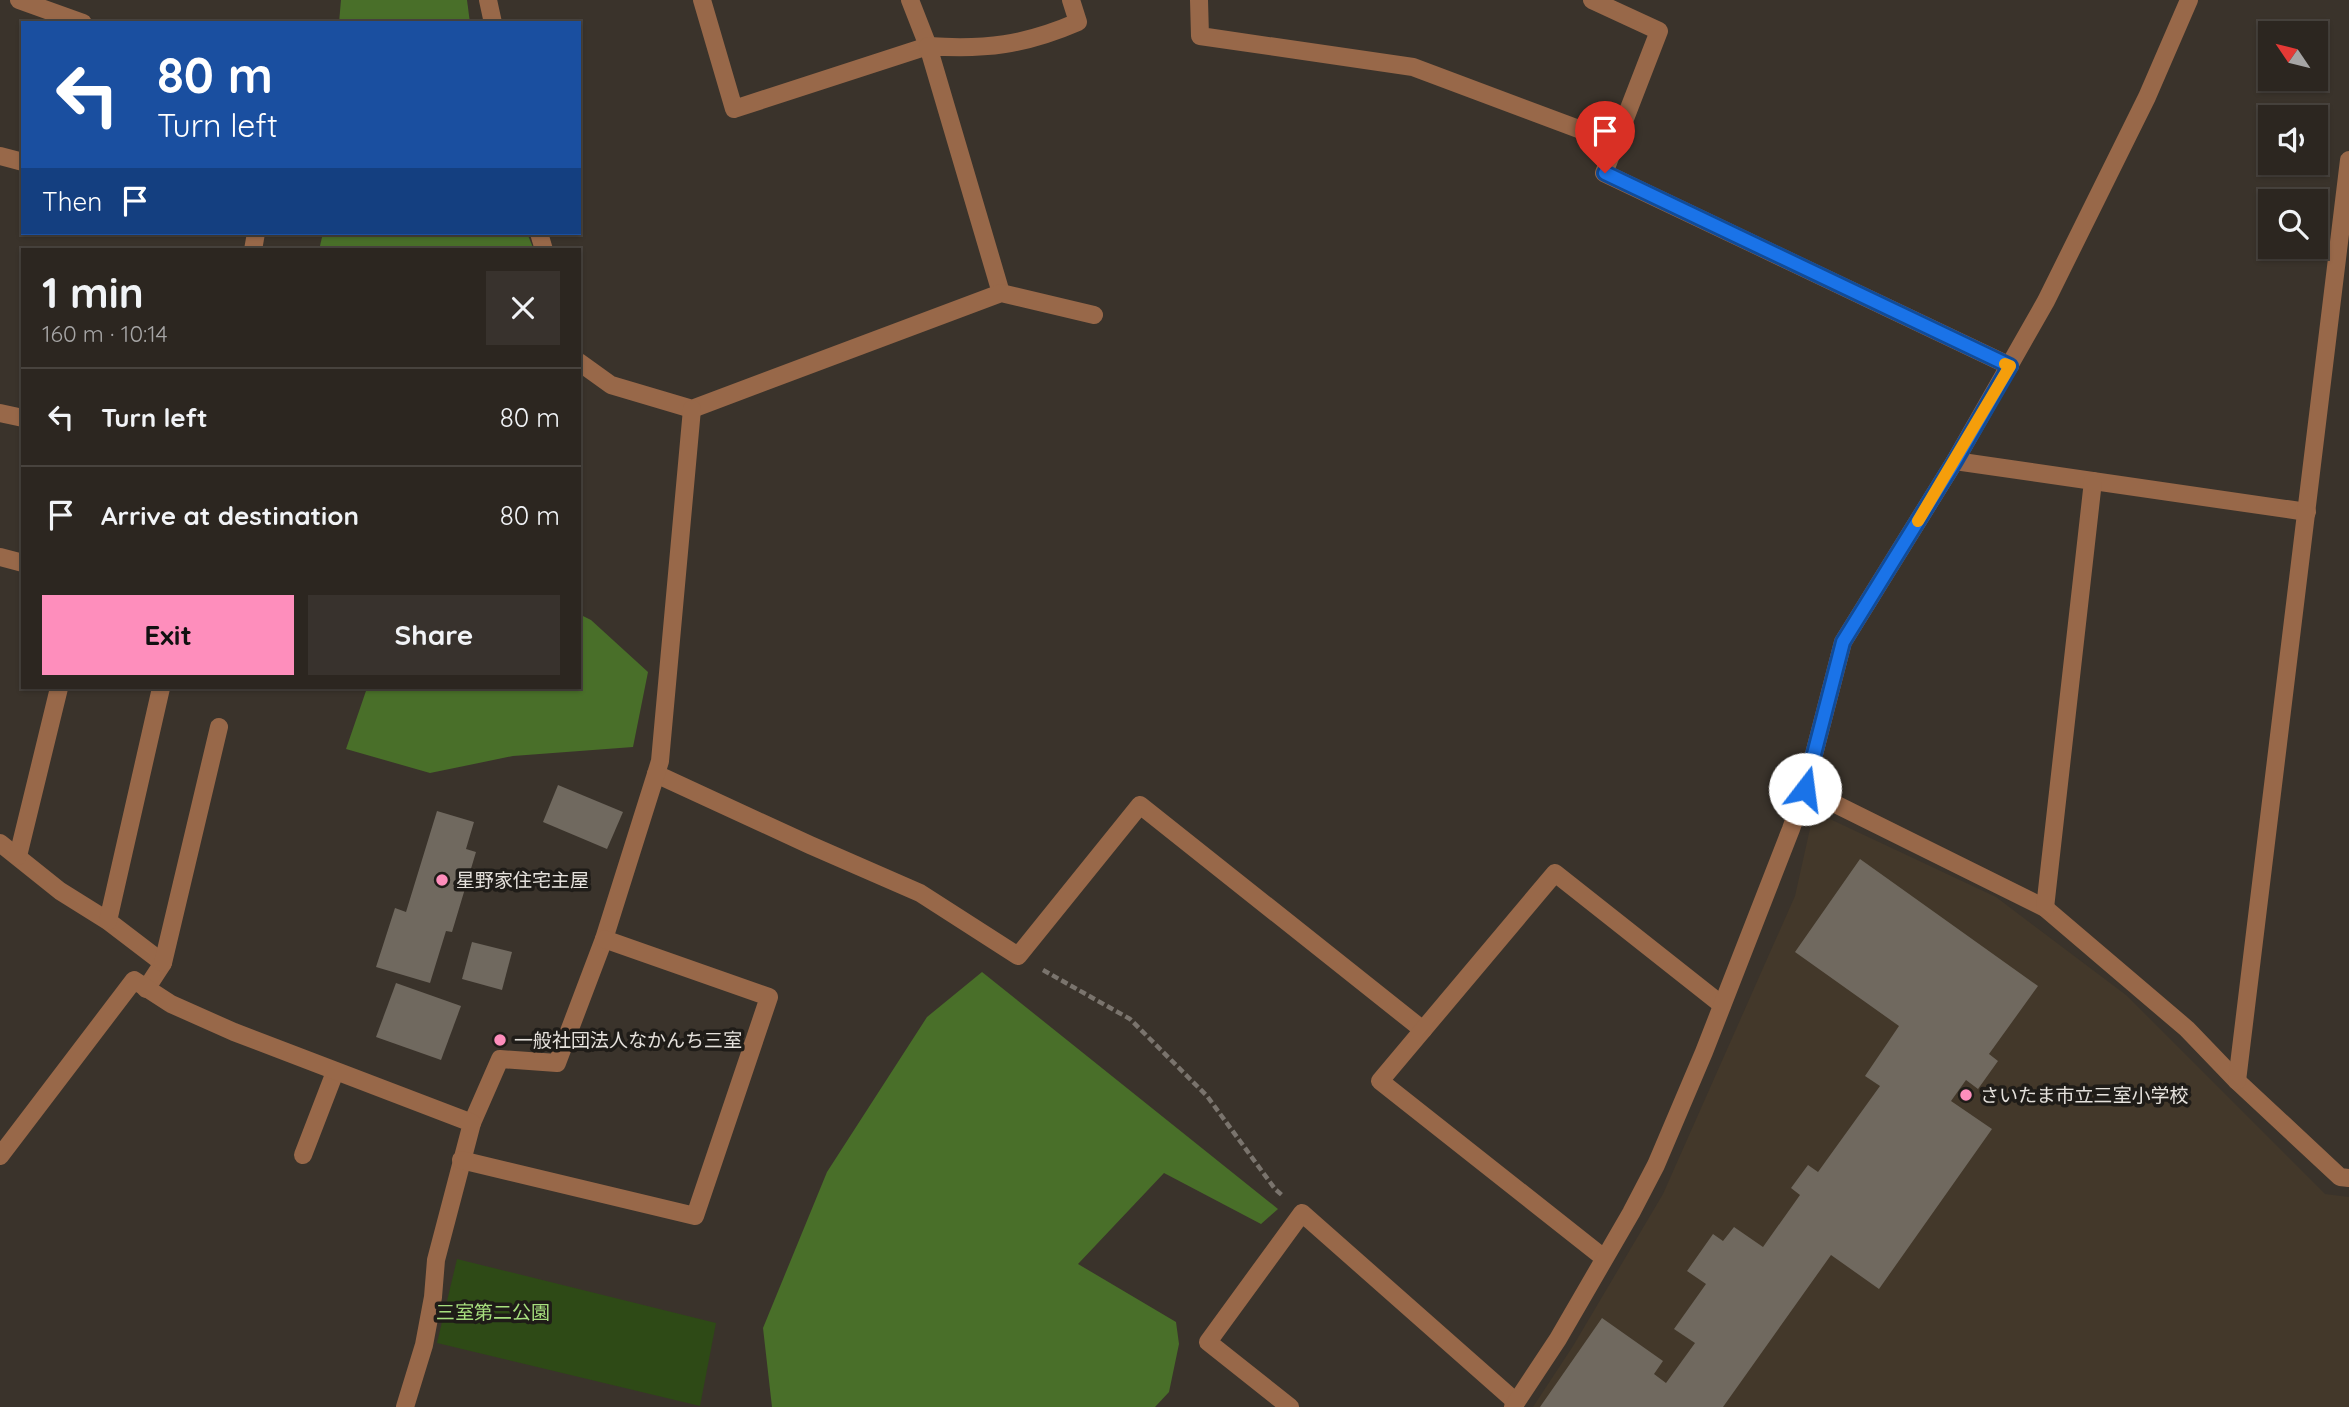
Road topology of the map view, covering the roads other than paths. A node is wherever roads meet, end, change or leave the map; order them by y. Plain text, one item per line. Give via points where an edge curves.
1 (19, 0) edge
2 (488, 0) edge
3 (702, 0) edge
4 (911, 0) edge
5 (1071, 0) edge
6 (1199, 0) edge
7 (1592, 0) edge
8 (2189, 0) edge
9 (77, 21) edge
10 (493, 21) edge
11 (928, 46) junction
12 (1616, 143) junction
13 (0, 156) edge
14 (2349, 160) edge
15 (21, 161) edge
16 (1001, 293) junction
17 (1094, 315) dead end
18 (581, 363) edge
19 (2010, 366) junction
20 (692, 409) junction
21 (0, 413) edge
22 (21, 418) edge
23 (1955, 461) junction
24 (2093, 481) junction
25 (2307, 512) junction
26 (0, 557) edge
27 (21, 562) edge
28 (60, 689) edge
29 (161, 689) edge
30 (219, 727) dead end
31 (656, 774) junction
32 (1805, 789) junction
33 (0, 843) edge
34 (18, 856) junction
35 (2045, 908) junction
36 (107, 921) junction
37 (604, 939) junction
38 (163, 963) junction
39 (146, 989) junction
40 (1722, 1005) junction
41 (1423, 1030) junction
42 (335, 1072) junction
43 (2237, 1082) junction
44 (472, 1123) junction
45 (303, 1155) dead end
46 (0, 1156) edge
47 (461, 1160) junction
48 (2349, 1178) edge
49 (1604, 1258) junction
50 (1515, 1404) edge
51 (405, 1407) edge
52 (1290, 1407) edge

1 - 9 street
2 - 10 street
3 - 11 street via 734,109
4 - 11 street
5 - 11 street via 1078,22 1055,32 984,48
6 - 12 street via 1199,36 1412,67
7 - 12 street via 1659,31
8 - 19 street via 2147,97
11 - 16 street
12 - 19 street via 1605,173
13 - 15 street
14 - 25 street
16 - 17 street
16 - 20 street
18 - 20 street via 611,384
19 - 23 street
20 - 31 street
21 - 22 street
23 - 24 street
23 - 32 street via 1843,642
24 - 25 street
24 - 35 street
25 - 43 street
26 - 27 street
28 - 34 street
29 - 36 street
30 - 38 street
31 - 37 street
31 - 41 street via 920,893 1018,956 1140,805
32 - 35 street
32 - 40 street
33 - 34 street
34 - 36 street
35 - 43 street via 2187,1030
36 - 38 street
37 - 44 street via 556,1063 500,1059
37 - 47 street via 769,997 695,1216
38 - 39 street
39 - 42 street via 171,1004
39 - 46 street via 134,981
40 - 41 street via 1555,873
40 - 49 street via 1656,1165
41 - 49 street via 1380,1081
42 - 44 street
42 - 45 street
43 - 48 street via 2340,1177
44 - 47 street
47 - 51 street via 436,1260 424,1345
49 - 50 street
50 - 52 street via 1302,1213 1208,1342

